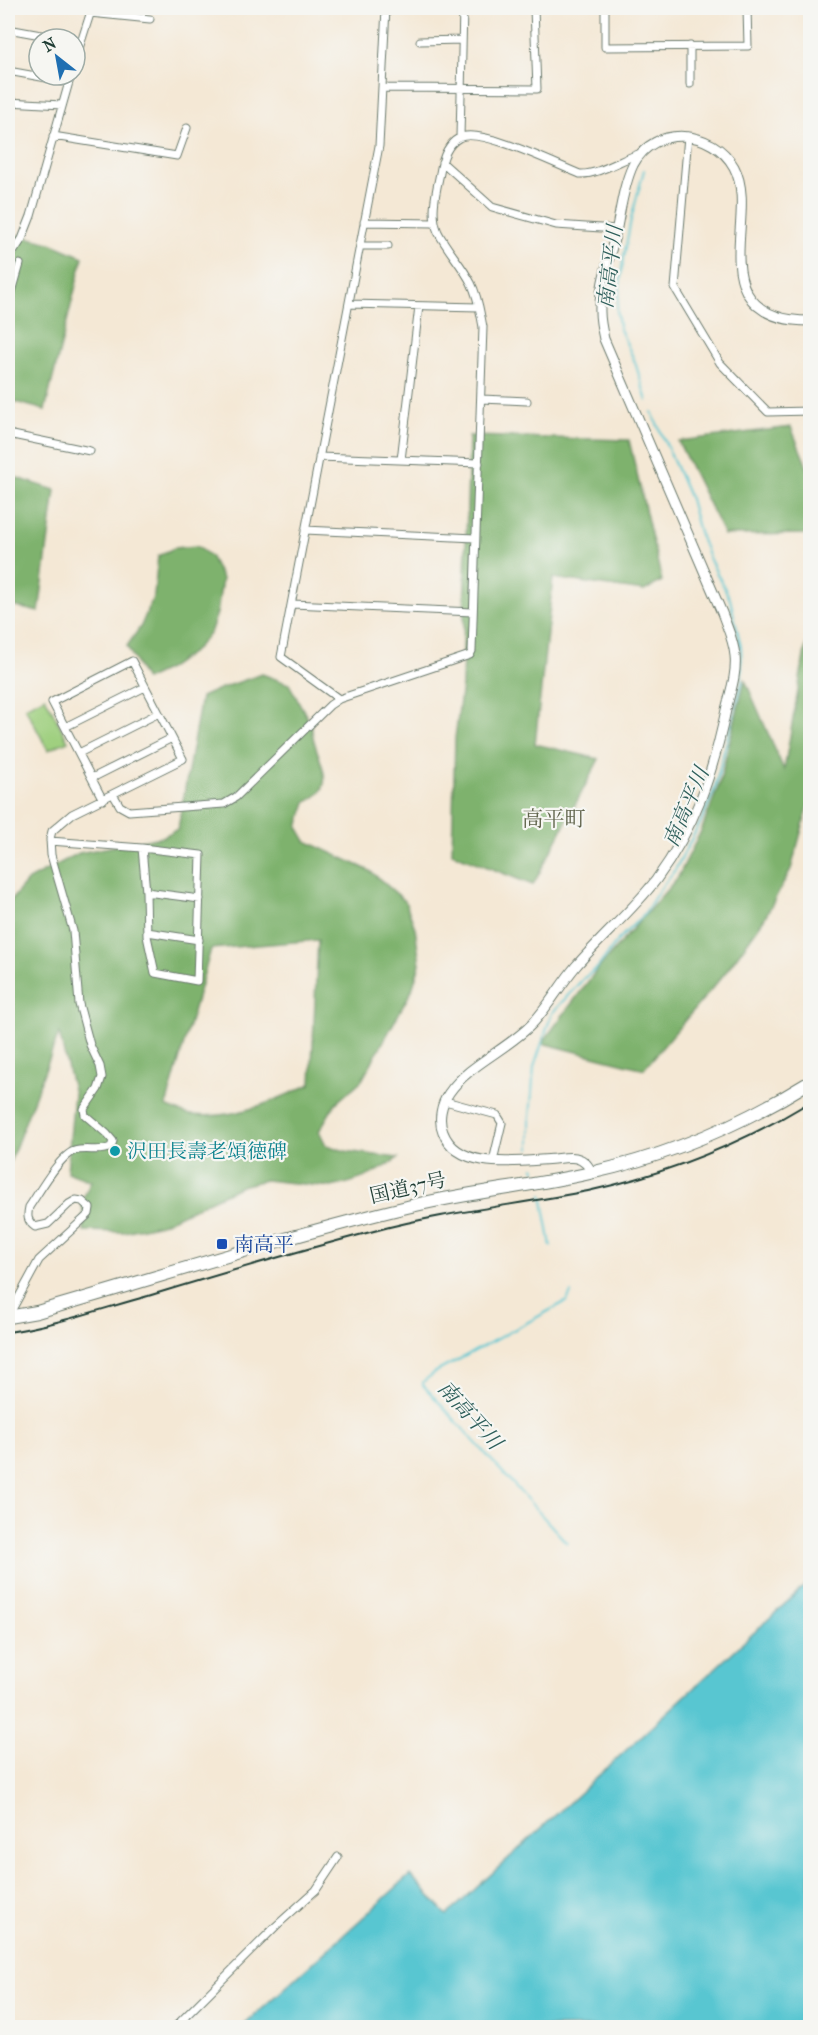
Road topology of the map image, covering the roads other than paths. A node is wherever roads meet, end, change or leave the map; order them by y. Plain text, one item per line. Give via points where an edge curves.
1 (386, 8) edge
2 (463, 8) edge
3 (534, 8) edge
4 (605, 8) edge
5 (747, 8) edge
6 (91, 10) edge
7 (150, 19) dead end
8 (84, 27) edge
9 (8, 29) edge
10 (27, 32) edge
11 (462, 40) junction
12 (420, 41) dead end
13 (690, 46) junction
14 (8, 71) edge
15 (27, 73) edge
16 (690, 84) dead end
17 (68, 87) edge
18 (382, 88) junction
19 (461, 88) junction
20 (8, 102) edge
21 (62, 105) junction
22 (188, 128) dead end
23 (53, 136) junction
24 (688, 136) junction
25 (460, 137) junction
26 (642, 153) junction
27 (442, 162) junction
28 (364, 222) junction
29 (435, 223) junction
30 (616, 229) junction
31 (361, 246) junction
32 (388, 246) dead end
33 (8, 261) edge
34 (20, 264) dead end
35 (350, 304) junction
36 (8, 306) edge
37 (419, 306) junction
38 (479, 307) junction
39 (810, 321) edge
40 (481, 399) junction
41 (527, 401) dead end
42 (810, 411) edge
43 (8, 434) edge
44 (90, 451) dead end
45 (319, 457) junction
46 (401, 460) junction
47 (479, 463) junction
48 (305, 530) junction
49 (475, 538) junction
50 (292, 604) junction
51 (473, 612) junction
52 (145, 687) junction
53 (339, 699) junction
54 (159, 713) junction
55 (66, 727) junction
56 (172, 738) junction
57 (79, 753) junction
58 (92, 778) junction
59 (113, 794) junction
60 (104, 800) junction
61 (50, 841) junction
62 (142, 848) junction
63 (146, 892) junction
64 (200, 899) junction
65 (147, 932) junction
66 (199, 940) junction
67 (810, 1082) edge
68 (445, 1101) junction
69 (493, 1161) junction
70 (592, 1173) junction
71 (8, 1317) edge
72 (338, 1857) dead end
73 (174, 2028) edge

1 - 18 street
2 - 11 street
3 - 19 street via 537,90
4 - 13 street via 605,46
5 - 13 street via 748,46
6 - 7 street
6 - 8 street
9 - 10 street
11 - 12 street
11 - 19 street
13 - 16 street
14 - 15 street
17 - 21 street
18 - 19 street
18 - 28 street via 379,146
19 - 25 street
20 - 21 street
21 - 23 street
22 - 23 street via 177,156
23 - 33 street via 31,216
24 - 26 street via 663,139
24 - 39 street via 719,149 738,176 740,274 748,295 778,318
24 - 42 street via 675,288 720,363 768,412
25 - 26 street via 485,137 580,174
25 - 27 street
26 - 30 street via 629,176
27 - 29 street via 434,205
27 - 30 street via 492,207 556,225
28 - 29 street
28 - 31 street
29 - 38 street via 471,282
30 - 68 street via 601,297 604,339 722,613 735,657 733,684 700,803 689,828 656,879 603,935 531,1025 467,1075
31 - 32 street
31 - 35 street
34 - 36 street
35 - 37 street
35 - 45 street
37 - 38 street
37 - 46 street
38 - 40 street via 483,327
40 - 41 street
40 - 47 street
43 - 44 street
45 - 46 street
45 - 48 street
46 - 47 street
47 - 49 street
48 - 49 street
48 - 50 street
49 - 51 street
50 - 51 street
50 - 53 street via 281,657
51 - 53 street via 470,655
52 - 54 street
52 - 55 street
52 - 55 street via 132,661 52,702
53 - 59 street via 224,804 129,811 120,806
54 - 56 street
54 - 57 street
55 - 57 street
56 - 58 street
56 - 59 street via 183,759
57 - 58 street
58 - 60 street
59 - 60 street
60 - 61 street via 60,823 52,831
61 - 62 street
61 - 71 street via 73,931 79,1004 102,1077 84,1109 85,1115 113,1142 103,1151 67,1154 29,1207 27,1216 35,1227 48,1224 76,1200 90,1208 89,1214 39,1260
62 - 63 street
62 - 64 street via 201,855
63 - 64 street
63 - 65 street
64 - 66 street
65 - 66 street
65 - 66 street via 155,973 197,981
67 - 70 highway, 国道37号 via 754,1114 693,1141
68 - 69 street via 441,1121 452,1147 470,1158
68 - 69 street via 496,1115 502,1123
69 - 70 street via 571,1157 584,1161
70 - 71 highway, 国道37号 via 409,1206
72 - 73 street via 316,1890

